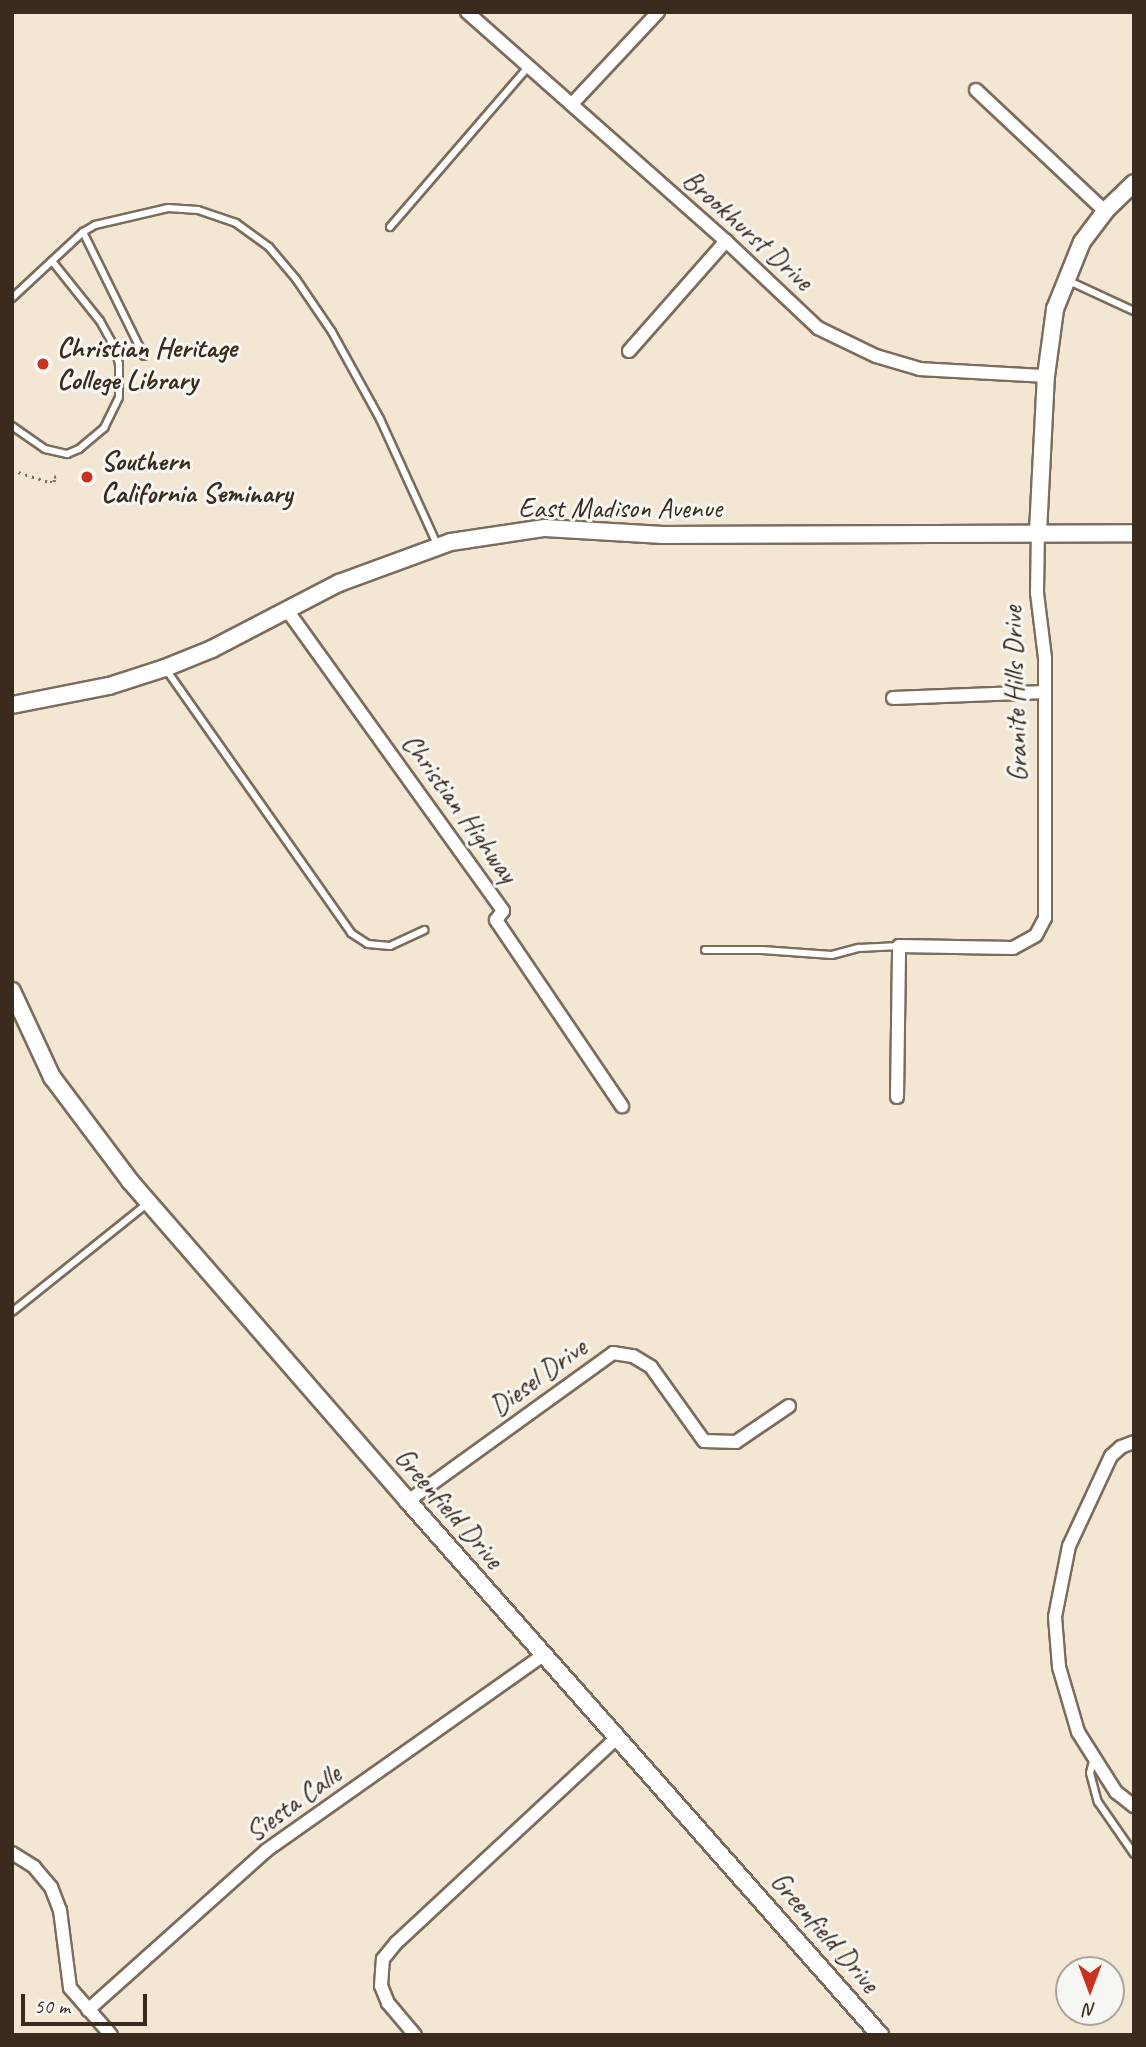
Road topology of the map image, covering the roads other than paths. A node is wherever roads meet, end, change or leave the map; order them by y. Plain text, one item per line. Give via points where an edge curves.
1 (467, 12) edge
2 (658, 12) edge
3 (528, 66) junction
4 (976, 90) dead end
5 (572, 104) junction
6 (1134, 183) edge
7 (1105, 211) junction
8 (390, 227) dead end
9 (83, 232) junction
10 (726, 241) junction
11 (52, 261) junction
12 (1065, 279) junction
13 (12, 298) edge
14 (1134, 312) edge
15 (629, 351) dead end
16 (144, 356) dead end
17 (1046, 376) junction
18 (12, 426) edge
19 (1038, 532) junction
20 (1134, 533) edge
21 (438, 546) junction
22 (288, 610) junction
23 (165, 668) junction
24 (1045, 692) junction
25 (893, 698) dead end
26 (12, 705) edge
27 (424, 930) dead end
28 (900, 946) junction
29 (705, 950) dead end
30 (12, 991) edge
31 (897, 1097) dead end
32 (622, 1106) dead end
33 (149, 1203) junction
34 (12, 1312) edge
35 (789, 1406) dead end
36 (1134, 1442) edge
37 (408, 1501) junction
38 (543, 1655) junction
39 (618, 1737) junction
40 (1094, 1757) junction
41 (1134, 1806) edge
42 (12, 1853) edge
43 (1134, 1854) edge
44 (88, 2011) junction
45 (111, 2035) edge
46 (415, 2035) edge
47 (880, 2035) edge

1 - 3 street, Brookhurst Drive
2 - 5 street
3 - 5 street, Brookhurst Drive
3 - 8 lane
4 - 7 street
5 - 10 street, Brookhurst Drive
6 - 7 street, Granite Hills Drive
7 - 12 street, Granite Hills Drive via 1082,242
9 - 11 lane
9 - 16 lane
9 - 21 lane via 128,215 167,208 198,210 236,223 269,247 296,279 357,374
10 - 15 street
10 - 17 street, Brookhurst Drive via 818,328 856,348 920,369
11 - 13 lane
11 - 18 lane via 100,321 115,348 119,397 104,428 67,454 45,449
12 - 14 lane
12 - 17 street, Granite Hills Drive via 1055,309
17 - 19 street, Granite Hills Drive
19 - 20 street, East Madison Avenue
19 - 21 street, East Madison Avenue via 663,535 545,528
19 - 24 street, Granite Hills Drive via 1037,593
21 - 22 street, East Madison Avenue via 339,583
22 - 23 street, East Madison Avenue
22 - 32 street, Christian Highway via 503,911 496,920
23 - 26 street, East Madison Avenue via 109,686
23 - 27 lane via 351,933 369,944 390,946
24 - 25 street
24 - 28 street, Granite Hills Drive via 1045,918 1036,935 1013,948
28 - 29 lane via 832,955
28 - 31 street
30 - 33 street, Greenfield Drive via 52,1077
33 - 34 lane
33 - 37 street, Greenfield Drive
35 - 37 street, Diesel Drive via 736,1442 704,1441 651,1367 633,1356 613,1353
36 - 40 street via 1111,1456 1069,1546 1055,1618 1059,1667 1078,1732
37 - 38 street, Greenfield Drive
38 - 39 street, Greenfield Drive
38 - 44 street, Siesta Calle via 267,1850
39 - 46 street via 383,1959 381,1986 388,2003
39 - 47 street, Greenfield Drive
40 - 41 street via 1116,1792
40 - 43 lane via 1090,1773 1098,1802
42 - 44 street via 34,1867 57,1898 70,1988
44 - 45 street

